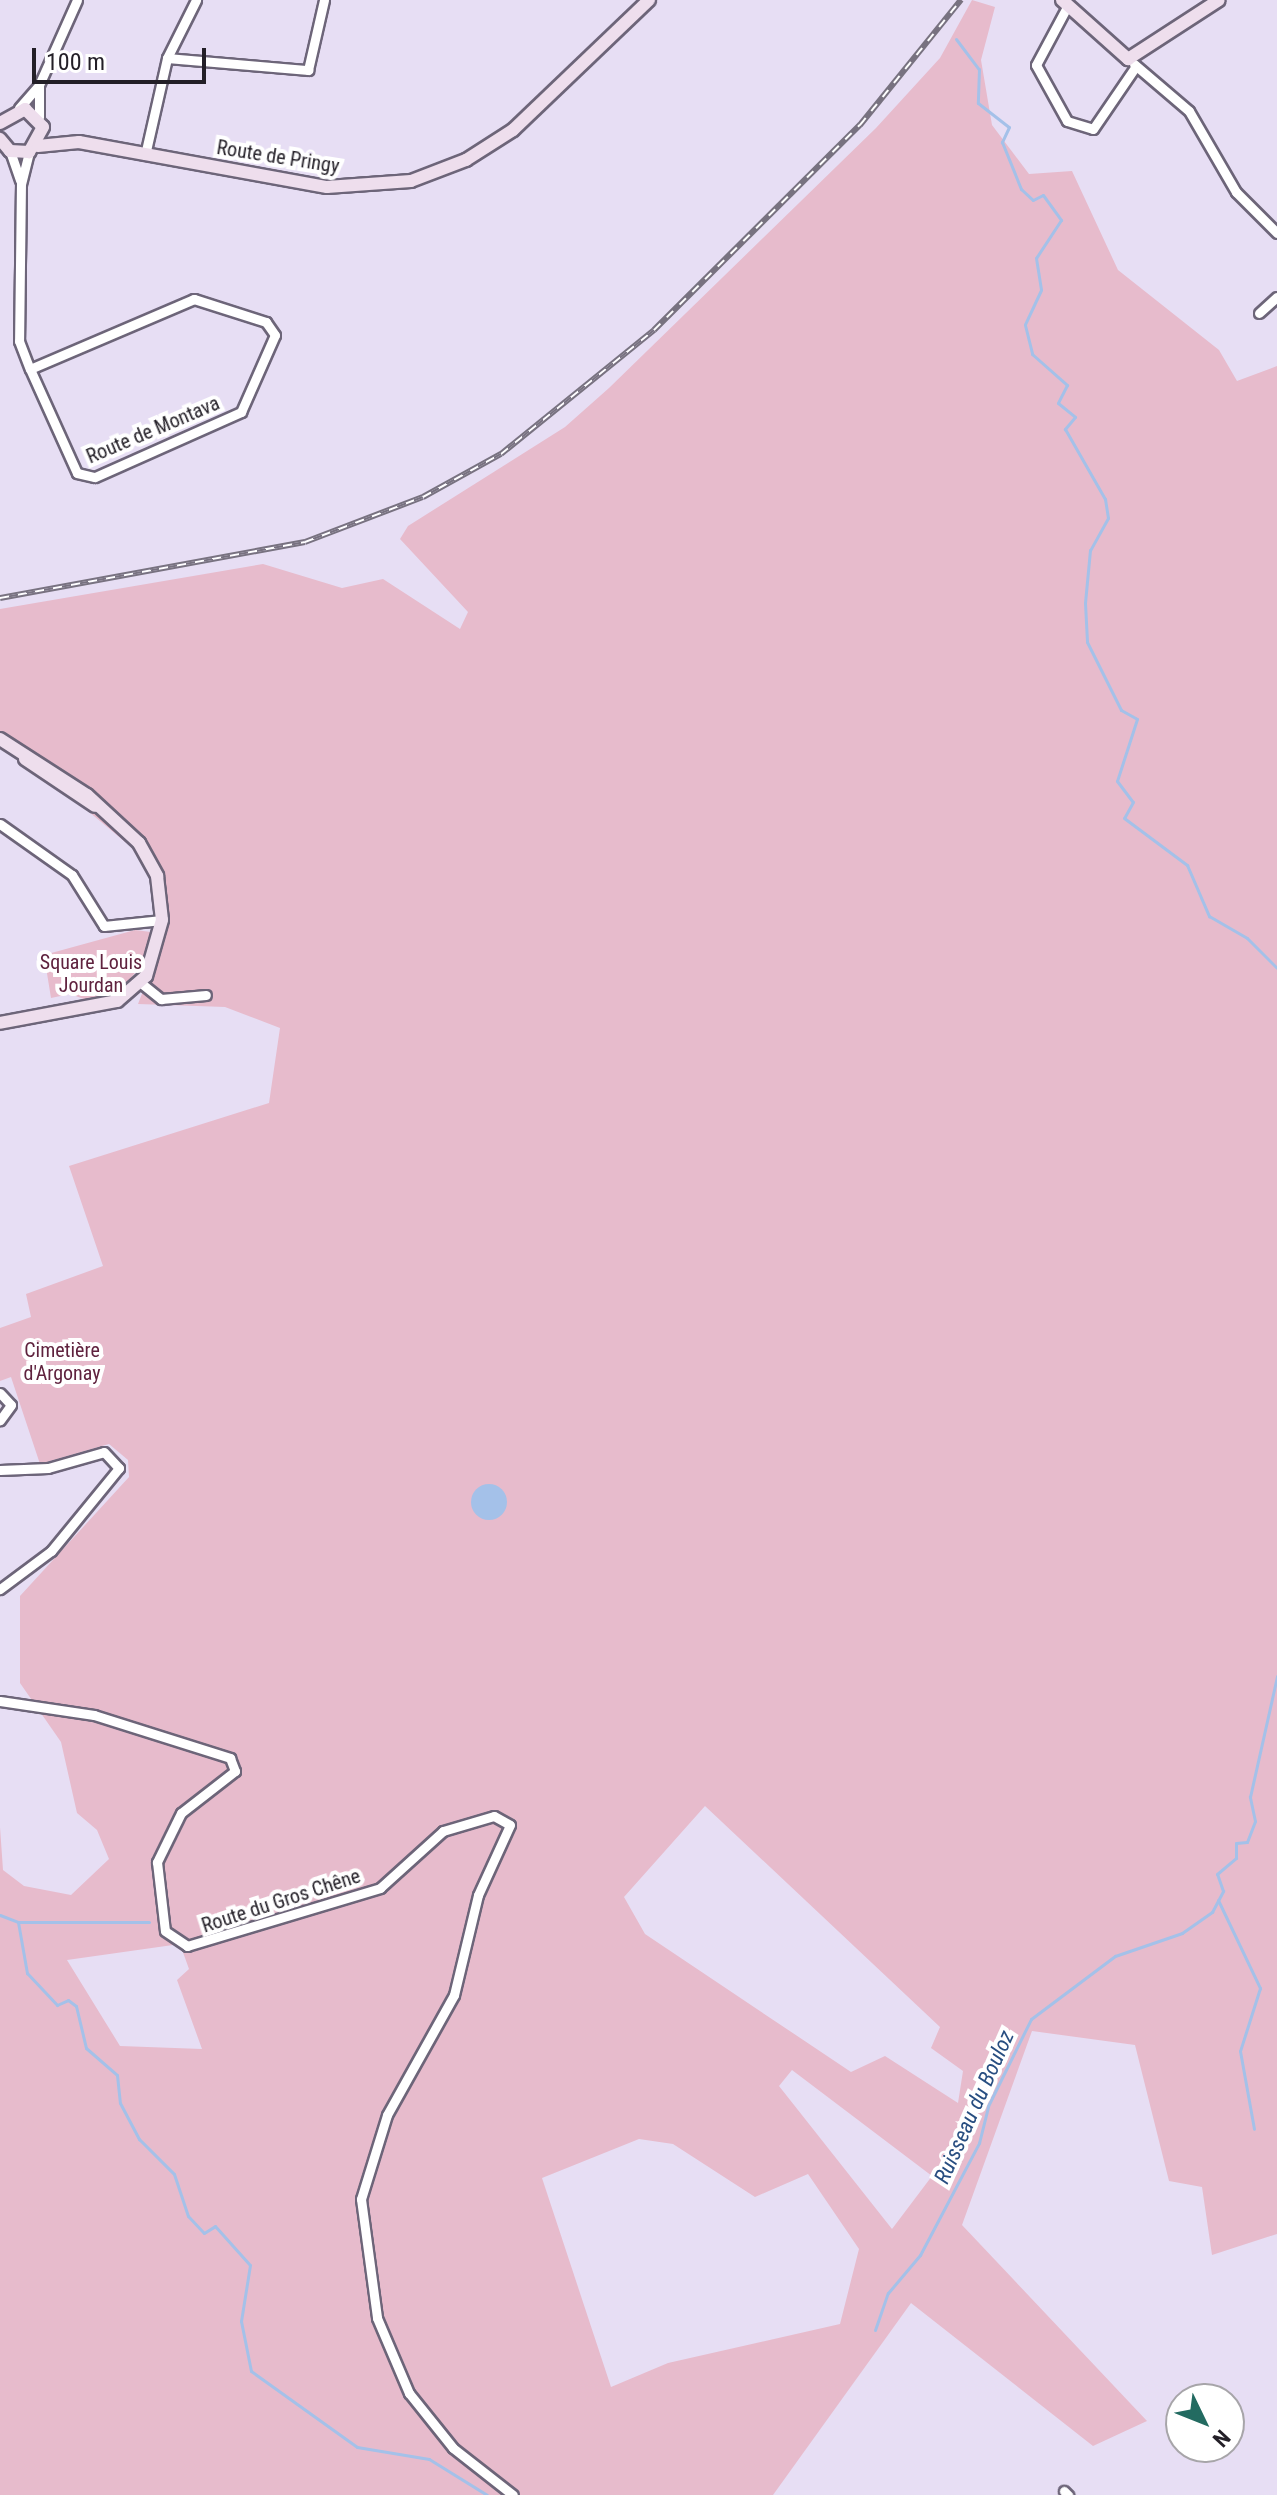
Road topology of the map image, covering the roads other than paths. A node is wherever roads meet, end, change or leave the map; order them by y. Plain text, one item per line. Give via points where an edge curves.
1 (77, 0) edge
2 (196, 0) edge
3 (324, 0) edge
4 (649, 0) edge
5 (1219, 0) edge
6 (1065, 3) edge
7 (167, 58) junction
8 (1132, 62) junction
9 (39, 85) junction
10 (19, 108) junction
11 (1, 120) edge
12 (41, 122) junction
13 (0, 139) edge
14 (79, 142) junction
15 (34, 149) junction
16 (10, 151) junction
17 (145, 155) junction
18 (21, 183) junction
19 (1277, 233) edge
20 (1277, 297) edge
21 (1259, 313) dead end
22 (30, 369) junction
23 (0, 739) edge
24 (0, 824) edge
25 (162, 920) junction
26 (141, 983) junction
27 (206, 995) dead end
28 (0, 1023) edge
29 (0, 1393) edge
30 (0, 1420) edge
31 (0, 1470) edge
32 (0, 1589) edge
33 (0, 1701) edge
34 (513, 2495) edge

1 - 9 street
2 - 7 street
3 - 7 street via 308,70
4 - 17 street, Route de Pringy via 513,130 466,160 411,181 327,187
5 - 8 street
6 - 8 street
6 - 8 street via 1036,65 1067,121 1093,129
7 - 17 street
8 - 19 street via 1189,111 1236,192
9 - 10 street
9 - 12 street
10 - 11 street
10 - 12 street, Route de Pringy
12 - 14 street, Route de Pringy
12 - 15 street
13 - 16 street
14 - 15 street, Route de Pringy
14 - 17 street, Route de Pringy
15 - 16 street, Route de Pringy
15 - 18 street, Route de Montava
16 - 18 street, Route de Montava
18 - 22 street, Route de Montava via 19,341
20 - 21 street
22 - 22 street, Route de Montava via 74,470 95,477 245,409 275,335 266,322 194,299
23 - 25 street via 96,806 148,854
24 - 25 street via 72,875 104,926
25 - 26 street
26 - 27 street via 165,1000
26 - 28 street via 93,1011
29 - 30 street via 11,1405
31 - 32 street via 48,1468 104,1452 119,1468 51,1551
33 - 34 street, Route du Gros Chêne via 65,1709 226,1754 235,1764 228,1780 181,1813 157,1862 165,1931 187,1946 380,1888 443,1831 494,1816 510,1825 478,1895 454,1995 387,2115 361,2199 377,2318 409,2393 453,2448

